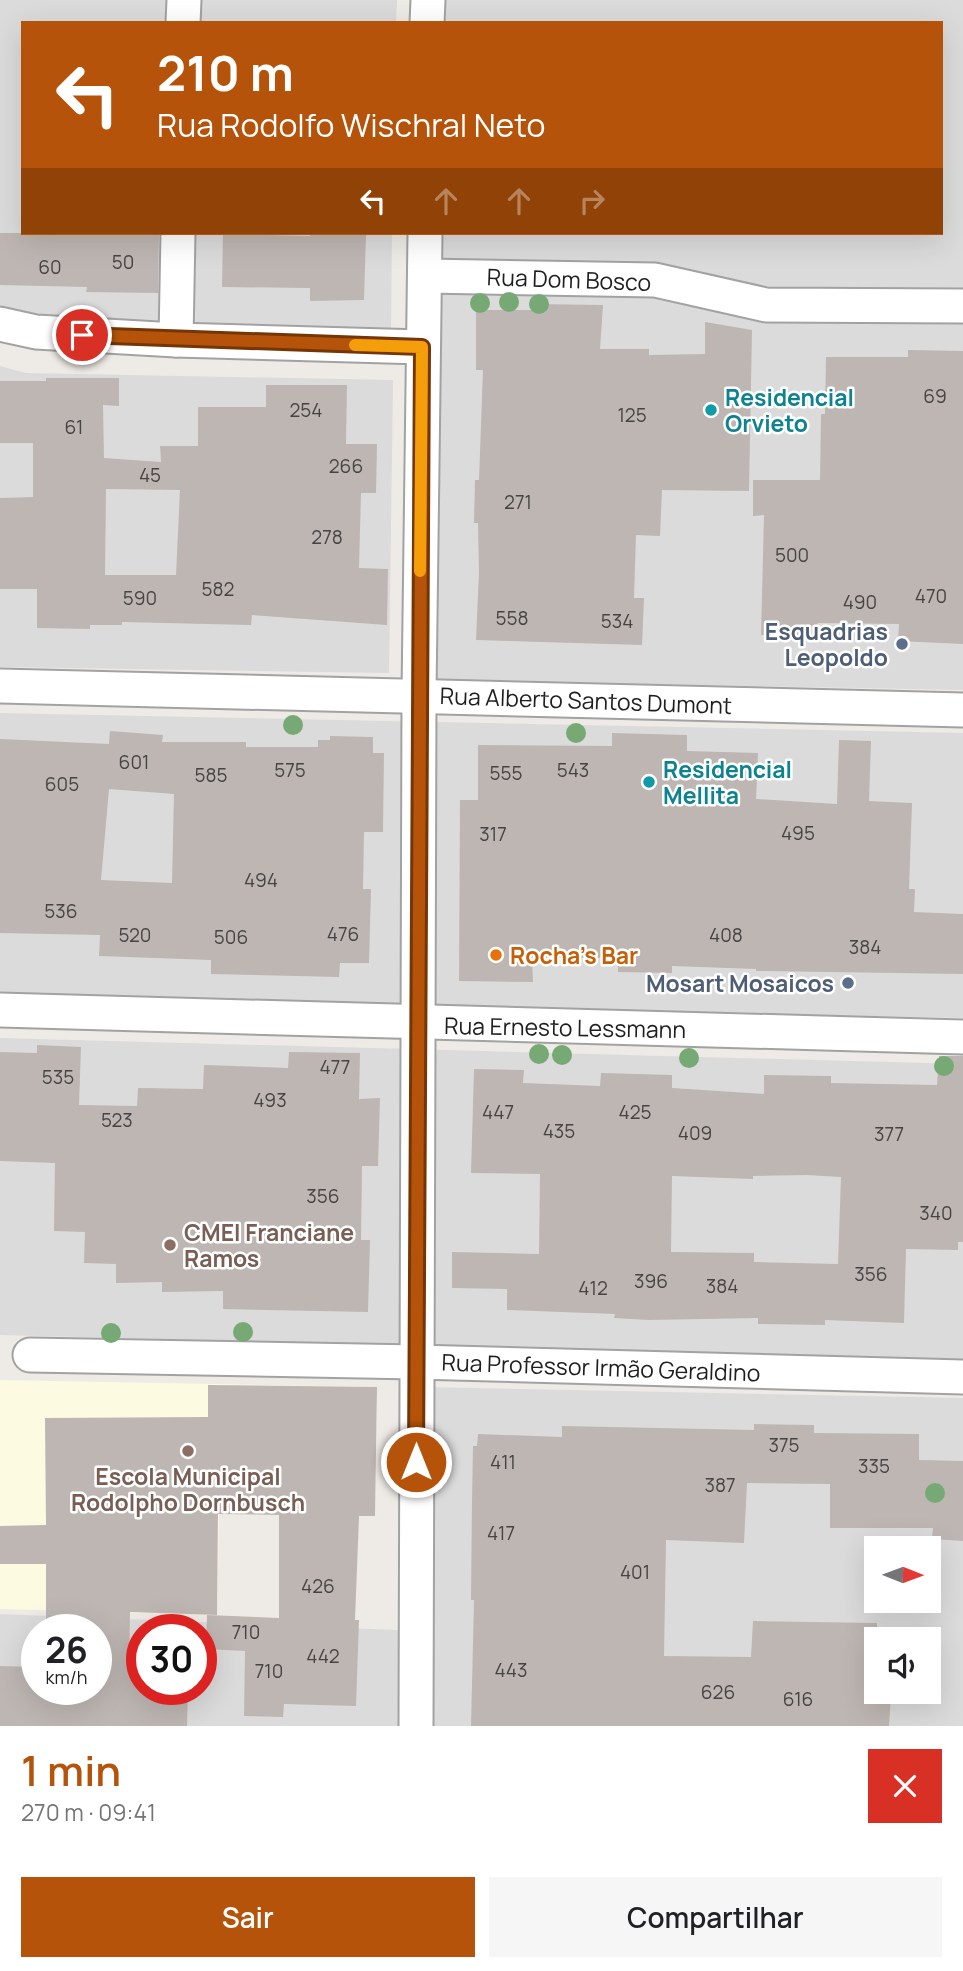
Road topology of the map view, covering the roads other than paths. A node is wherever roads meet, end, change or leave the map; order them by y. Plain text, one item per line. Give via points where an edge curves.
1 (184, 0) edge
2 (428, 0) edge
3 (183, 21) edge
4 (427, 21) edge
5 (178, 235) edge
6 (425, 235) edge
7 (425, 276) junction
8 (963, 306) edge
9 (0, 324) edge
10 (176, 340) junction
11 (422, 347) junction
12 (0, 686) edge
13 (419, 695) junction
14 (963, 710) edge
15 (0, 1010) edge
16 (418, 1023) junction
17 (963, 1037) edge
18 (30, 1355) dead end
19 (416, 1362) junction
20 (963, 1377) edge
21 (416, 1726) edge

1 - 3 street
2 - 4 street
5 - 10 street
6 - 7 street
7 - 8 street, Rua Dom Bosco via 655,280 766,305
7 - 11 street
9 - 10 street via 36,332
10 - 11 street
11 - 13 street
12 - 13 street, Rua Alberto Santos Dumont
13 - 14 street, Rua Alberto Santos Dumont
13 - 16 street
15 - 16 street, Rua Ernesto Lessmann
16 - 17 street, Rua Ernesto Lessmann
16 - 19 street
18 - 19 street, Rua Professor Irmão Geraldino
19 - 20 street, Rua Professor Irmão Geraldino
19 - 21 street

